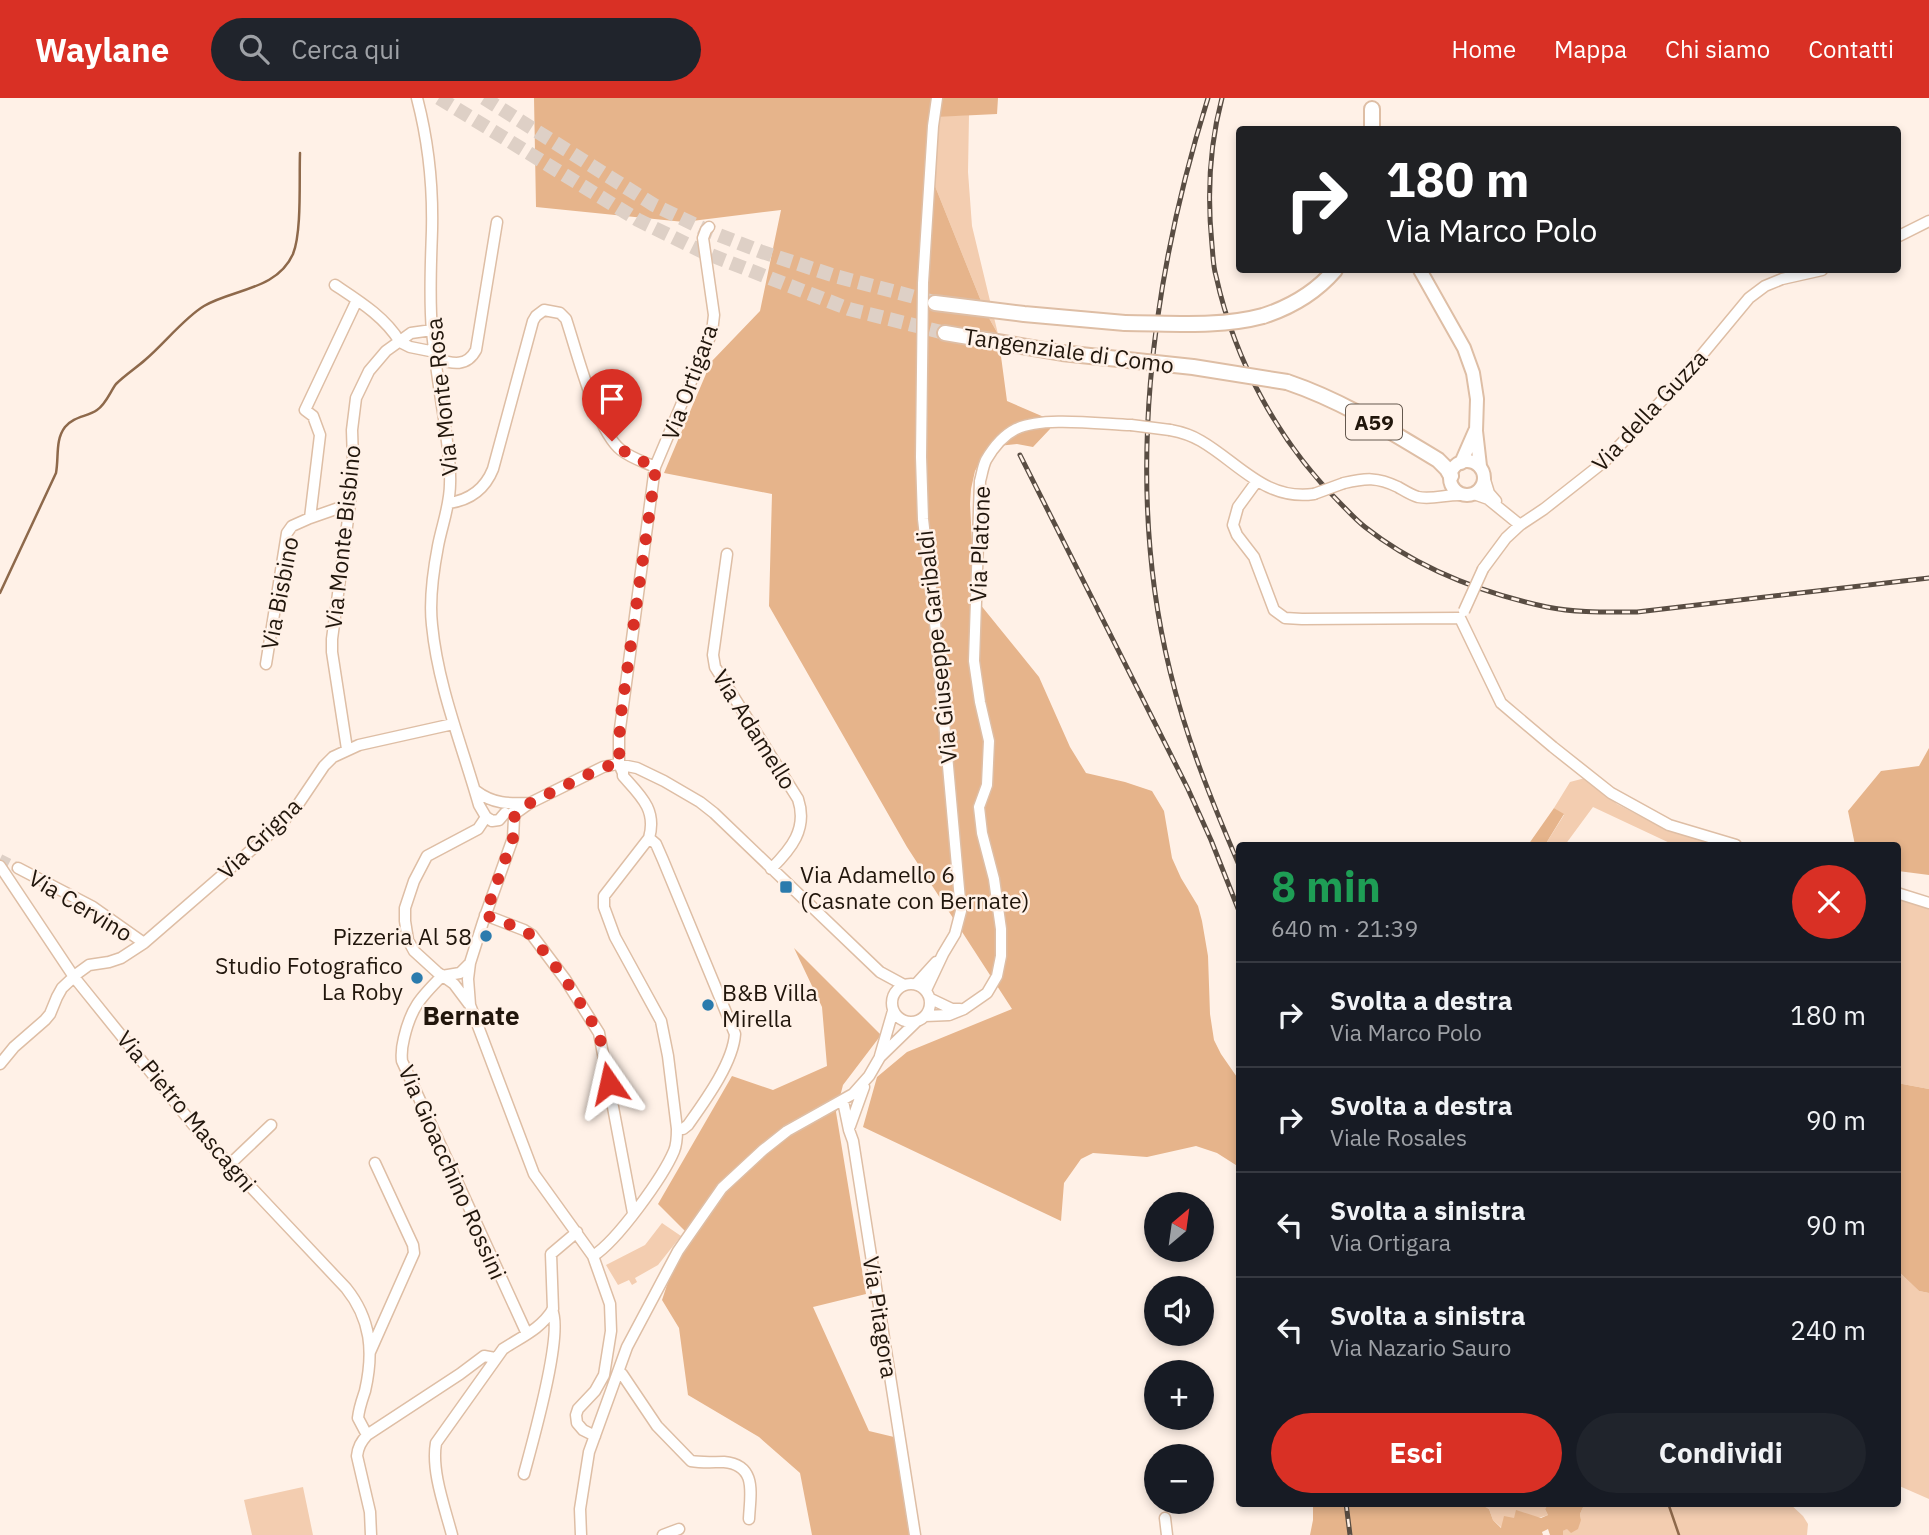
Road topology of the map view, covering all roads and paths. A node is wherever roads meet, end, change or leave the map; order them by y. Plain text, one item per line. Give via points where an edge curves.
1 (418, 98) edge
2 (937, 98) edge
3 (1371, 104) edge
4 (1373, 126) edge
5 (497, 222) dead end
6 (1929, 222) edge
7 (709, 227) dead end
8 (1901, 235) edge
9 (1332, 273) edge
10 (1422, 273) edge
11 (1809, 273) edge
12 (335, 285) dead end
13 (357, 300) junction
14 (935, 303) tunnel mouth
15 (432, 330) junction
16 (944, 333) tunnel mouth
17 (400, 342) junction
18 (436, 355) junction
19 (1476, 430) junction
20 (1461, 463) junction
21 (1480, 466) junction
22 (656, 467) junction
23 (1451, 479) junction
24 (1485, 480) junction
25 (1257, 481) junction
26 (1468, 494) junction
27 (1432, 499) junction
28 (449, 503) junction
29 (350, 504) junction
30 (1500, 508) junction
31 (310, 518) junction
32 (1520, 525) junction
33 (727, 554) dead end
34 (1462, 614) junction
35 (266, 664) dead end
36 (453, 724) junction
37 (347, 749) junction
38 (625, 767) junction
39 (475, 791) junction
40 (491, 801) junction
41 (530, 803) junction
42 (508, 813) junction
43 (485, 815) junction
44 (649, 838) junction
45 (1726, 842) edge
46 (0, 866) edge
47 (18, 868) tunnel mouth
48 (771, 869) junction
49 (1901, 894) edge
50 (1929, 903) edge
51 (485, 915) junction
52 (144, 943) junction
53 (943, 954) junction
54 (470, 963) junction
55 (880, 972) junction
56 (74, 976) junction
57 (442, 976) junction
58 (916, 984) junction
59 (904, 985) junction
60 (929, 995) junction
61 (892, 998) junction
62 (470, 1005) junction
63 (964, 1009) junction
64 (894, 1011) junction
65 (920, 1019) junction
66 (880, 1057) junction
67 (0, 1064) edge
68 (869, 1076) junction
69 (844, 1101) junction
70 (271, 1125) dead end
71 (677, 1129) junction
72 (849, 1130) junction
73 (375, 1163) dead end
74 (229, 1165) junction
75 (629, 1188) junction
76 (646, 1197) junction
77 (633, 1213) junction
78 (576, 1233) junction
79 (593, 1256) junction
80 (552, 1310) junction
81 (385, 1319) junction
82 (367, 1323) junction
83 (527, 1334) junction
84 (370, 1353) junction
85 (495, 1358) junction
86 (618, 1372) junction
87 (367, 1435) junction
88 (595, 1436) junction
89 (524, 1474) dead end
90 (1165, 1518) dead end
91 (749, 1519) dead end
92 (679, 1529) dead end
93 (371, 1534) edge
94 (452, 1535) edge
95 (581, 1535) edge
96 (663, 1535) edge
97 (915, 1535) edge
98 (1167, 1535) edge

1 - 15 street, Via Monte Rosa via 430,181
2 - 53 street, Via Giuseppe Garibaldi via 923,283 923,519 961,911
3 - 4 highway
5 - 18 street via 476,350 463,363 452,364
6 - 8 street
7 - 22 street, Via Ortigara via 703,238 714,315 712,332
9 - 14 highway, Tangenziale di Como, bridge via 1304,298 1279,311 1221,323 1125,323
10 - 19 main road via 1474,373
11 - 32 street, Via della Guzza via 1765,286 1749,298 1605,461
12 - 13 street
13 - 17 street via 393,329
13 - 31 street, Via Bisbino via 305,410 313,415 320,435
15 - 17 street, Via Monte Bisbino via 411,333
15 - 18 street, Via Monte Rosa
16 - 23 highway, Tangenziale di Como / A59, bridge via 1062,354 1193,367 1287,383 1344,405 1438,460
17 - 18 street
17 - 29 street, Via Monte Bisbino via 377,361 356,398
18 - 28 street, Via Monte Rosa via 449,456
19 - 20 main road
19 - 21 main road
20 - 21 main road via 1471,461
20 - 23 main road
21 - 24 main road
22 - 28 street via 622,450 608,435 566,319 550,310 540,312 533,321 494,469 472,495
22 - 38 street, Via Ortigara via 623,705 619,746
23 - 26 main road via 1455,490
23 - 27 street
24 - 26 main road via 1481,489
24 - 30 street
25 - 27 street, Via Platone, bridge via 1294,496 1378,479
25 - 34 street via 1238,507 1233,525 1254,557 1274,610 1282,617
25 - 63 street, Via Platone, bridge via 1186,434 1131,425 1060,422 1018,428 1002,438 985,461 980,481 974,661 989,741 987,785 979,807 1002,929 1001,956 987,993
26 - 27 street, Via Platone
26 - 30 street
28 - 36 street, Via Monte Rosa via 431,604 436,657
29 - 31 street
29 - 37 street, Via Monte Bisbino via 332,639
30 - 32 street
31 - 35 street, Via Bisbino via 287,533
32 - 34 street, Via della Guzza, bridge via 1483,569
33 - 48 street, Via Adamello via 715,667 798,799 802,813 798,836
34 - 45 street via 1501,703 1611,793 1669,825
36 - 37 street, Via Grigna
36 - 39 street, Via Monte Rosa
37 - 52 street, Via Grigna via 324,766 280,825
38 - 41 street via 603,767
38 - 44 street, Via Ortigara via 623,776 650,810
38 - 48 street via 664,781 700,802
39 - 40 street
39 - 43 street, Via Monte Rosa
40 - 42 street
40 - 43 street
41 - 42 street
41 - 42 street
42 - 43 street via 495,821
42 - 51 street via 513,838
43 - 57 street via 478,829 427,856 408,895 408,940
44 - 71 street via 604,896 604,906 615,937 661,1021
44 - 71 street via 656,844 735,1034 726,1066 688,1125
46 - 56 street, Via Pietro Mascagni
47 - 52 street, Via Cervino via 93,907
48 - 55 street
49 - 50 street
51 - 54 street
51 - 75 street via 532,936 599,1033
52 - 56 street, Via Grigna via 121,958 89,965
53 - 58 street, Via Giuseppe Garibaldi
53 - 60 street, Via Giuseppe Garibaldi
54 - 57 street via 460,973
54 - 62 street
55 - 59 street
55 - 61 street
56 - 67 street via 45,1020
56 - 74 street, Via Pietro Mascagni
57 - 62 street
57 - 83 street, Via Gioacchino Rossini via 414,1006 401,1055
58 - 59 street
58 - 60 street
59 - 61 street
60 - 63 street via 951,1009
60 - 65 street via 931,1006
61 - 64 street
62 - 78 street via 534,1174
63 - 65 street
64 - 65 street via 902,1021
64 - 66 street
65 - 66 street
66 - 68 street
68 - 69 street
68 - 72 street
69 - 72 street, Via Pitagora
69 - 86 street via 787,1131 722,1188 678,1251
70 - 74 street
71 - 76 street via 674,1151
72 - 97 street, Via Pitagora
73 - 81 street via 414,1253
74 - 82 street, Via Pietro Mascagni via 346,1288
75 - 76 street
75 - 77 street
76 - 77 street
77 - 79 street
78 - 79 street
78 - 80 street via 550,1257
79 - 88 street via 610,1304 611,1331 604,1375 576,1415 583,1430
80 - 83 street
80 - 89 street via 554,1347
81 - 82 street
81 - 84 street
82 - 84 street, Via Pietro Mascagni
83 - 85 street
84 - 87 street via 358,1418
85 - 87 street via 482,1358
85 - 94 street via 436,1443 439,1483
86 - 88 street
86 - 91 street via 657,1426 691,1461 733,1464 746,1472 751,1481
87 - 93 street via 357,1456
88 - 95 street via 582,1490
90 - 98 street
92 - 96 street

